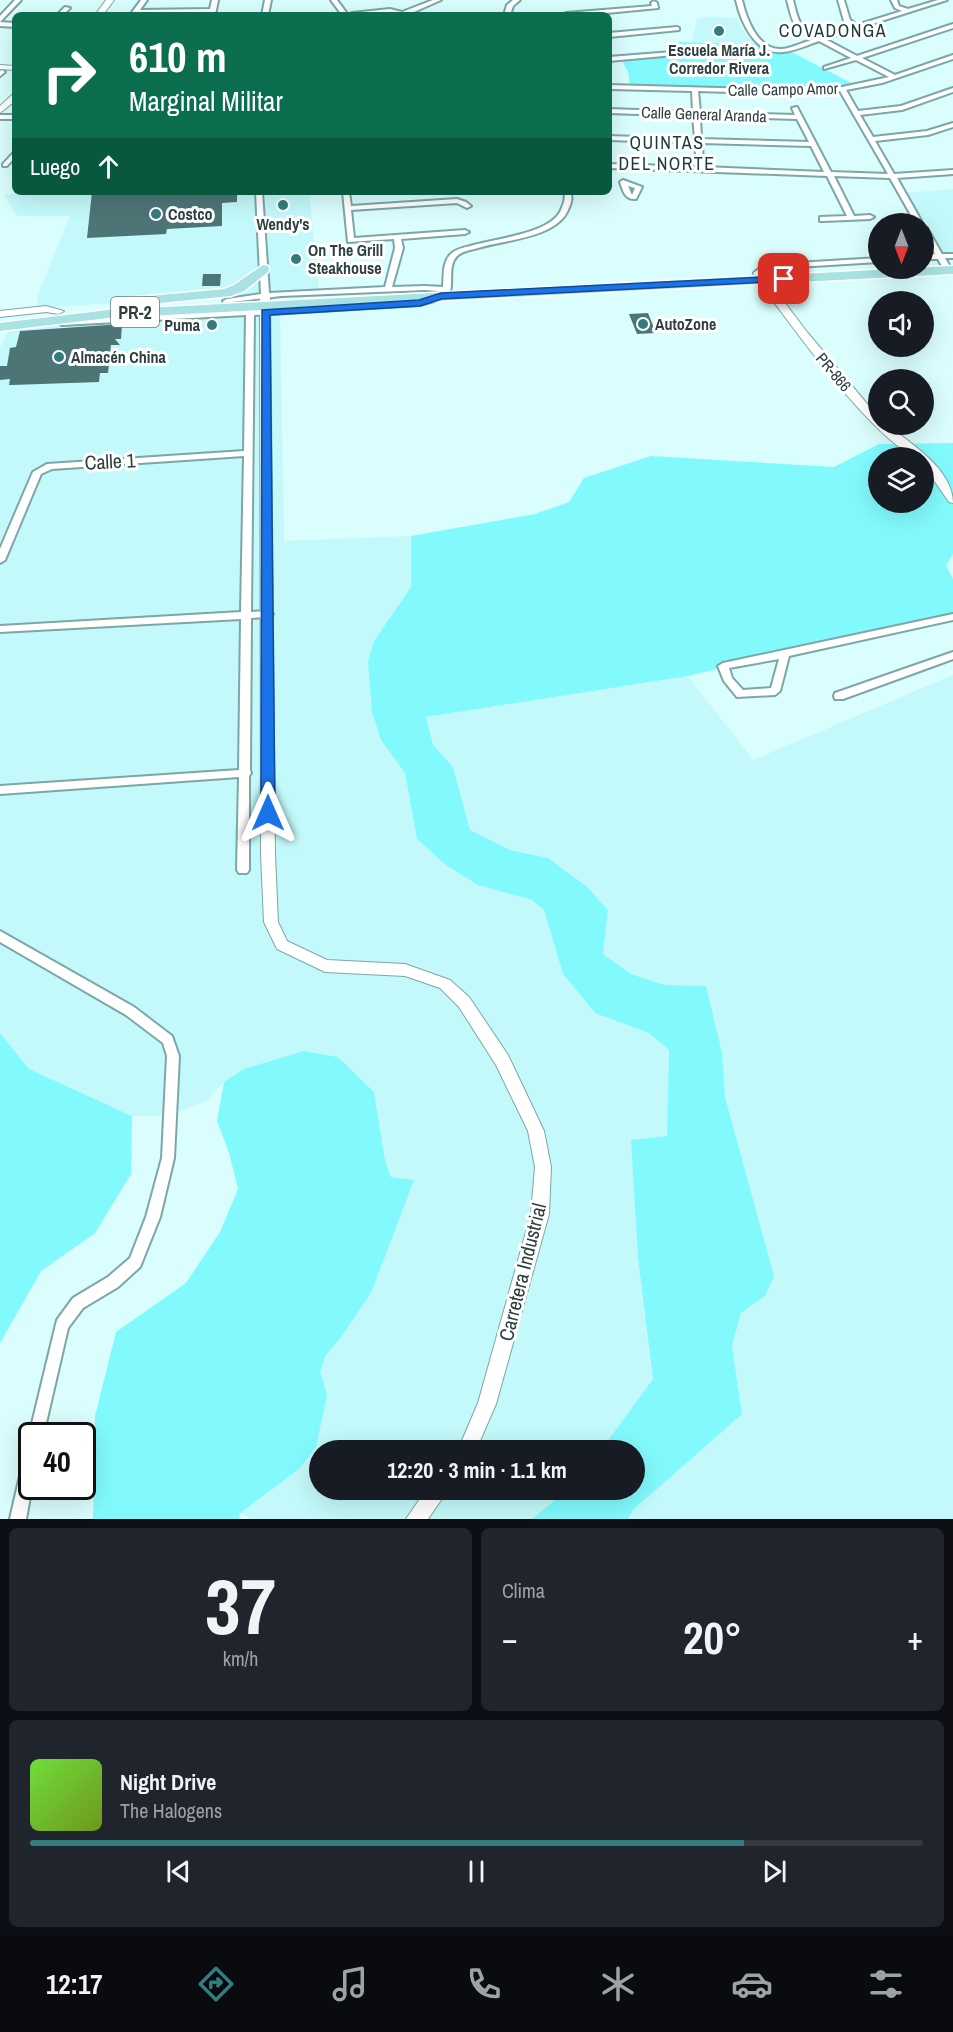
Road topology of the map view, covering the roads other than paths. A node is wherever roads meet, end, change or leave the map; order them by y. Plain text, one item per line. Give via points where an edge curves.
1 (18, 0) edge
2 (438, 0) edge
3 (517, 0) edge
4 (739, 0) edge
5 (790, 0) edge
6 (841, 0) edge
7 (894, 0) edge
8 (944, 0) edge
9 (654, 3) dead end
10 (67, 8) dead end
11 (907, 11) junction
12 (63, 12) edge
13 (409, 12) edge
14 (508, 12) edge
15 (600, 12) edge
16 (0, 22) edge
17 (953, 26) edge
18 (856, 27) junction
19 (677, 29) dead end
20 (612, 35) edge
21 (819, 39) junction
22 (672, 54) dead end
23 (953, 57) edge
24 (856, 58) junction
25 (612, 59) edge
26 (826, 68) dead end
27 (894, 77) junction
28 (612, 87) edge
29 (695, 89) junction
30 (842, 89) junction
31 (953, 90) edge
32 (12, 100) edge
33 (795, 108) dead end
34 (0, 110) edge
35 (612, 111) edge
36 (856, 113) junction
37 (696, 114) junction
38 (800, 117) junction
39 (953, 125) edge
40 (612, 138) edge
41 (871, 139) junction
42 (698, 140) junction
43 (813, 144) junction
44 (612, 167) edge
45 (700, 168) junction
46 (612, 170) edge
47 (953, 172) edge
48 (828, 173) junction
49 (893, 176) junction
50 (623, 182) dead end
51 (259, 195) edge
52 (346, 195) edge
53 (568, 195) edge
54 (467, 206) dead end
55 (347, 208) junction
56 (914, 213) edge
57 (868, 217) edge
58 (852, 218) junction
59 (823, 219) dead end
60 (465, 232) dead end
61 (397, 237) junction
62 (934, 244) edge
63 (868, 261) edge
64 (948, 263) edge
65 (868, 267) edge
66 (263, 269) junction
67 (761, 276) junction
68 (264, 284) junction
69 (388, 289) junction
70 (296, 293) junction
71 (444, 293) junction
72 (265, 303) junction
73 (110, 308) junction
74 (250, 313) junction
75 (1, 321) edge
76 (909, 447) edge
77 (249, 453) junction
78 (934, 472) edge
79 (953, 499) edge
80 (0, 560) edge
81 (268, 614) junction
82 (247, 615) junction
83 (953, 617) edge
84 (0, 629) edge
85 (785, 654) junction
86 (953, 654) edge
87 (839, 696) dead end
88 (246, 773) junction
89 (0, 790) edge
90 (243, 870) dead end
91 (0, 936) edge
92 (39, 1422) edge
93 (471, 1440) edge
94 (22, 1500) edge
95 (430, 1500) edge
96 (18, 1519) edge
97 (416, 1519) edge

1 - 16 street
2 - 13 street
3 - 14 street via 510,4
4 - 21 street via 748,30 775,50 788,50
5 - 21 street via 796,22
6 - 18 street via 847,21
7 - 11 street via 897,7
8 - 11 street
9 - 15 street via 656,7
10 - 12 street
11 - 18 street
17 - 24 street
18 - 21 street
19 - 20 street
21 - 24 street
22 - 25 street
23 - 27 street, Calle Campo Amor
24 - 26 street
24 - 27 street
27 - 30 street, Calle Campo Amor
28 - 29 street, Calle Campo Amor
29 - 30 street, Calle Campo Amor
29 - 37 street
30 - 36 street
31 - 36 street via 902,108
32 - 34 street
33 - 38 street
35 - 37 street, Calle General Aranda
36 - 41 street
37 - 38 street, Calle General Aranda
37 - 42 street
38 - 43 street
39 - 41 street via 928,133
40 - 42 street
41 - 49 street
42 - 43 street
42 - 45 street
43 - 48 street
44 - 45 street
45 - 48 street
46 - 50 street
47 - 49 street
48 - 49 street
48 - 58 street
49 - 56 street
51 - 66 street
52 - 55 street
53 - 71 street via 567,210 541,231 489,241 455,254 448,262
54 - 55 street via 457,201
55 - 61 street via 351,240
57 - 58 street
58 - 59 street
60 - 61 street
61 - 69 street via 399,248
62 - 64 street
63 - 67 street via 780,266 764,269
64 - 67 main road, PR-2
65 - 67 main road, PR-2
66 - 68 street
66 - 73 main road via 239,288 215,296 157,298
67 - 71 main road, PR-2
67 - 76 street, PR-866 / PR-866 via 803,334 878,424
68 - 70 street via 275,291
68 - 72 street
69 - 70 street
69 - 71 street via 425,288
70 - 72 street
71 - 72 main road, PR-2
71 - 72 street via 420,303
72 - 73 main road, PR-2
72 - 74 street
72 - 75 main road, PR-2
72 - 81 street, Carretera Industrial
73 - 75 main road, PR-2 via 59,311
74 - 75 street
74 - 77 street
77 - 80 street, Calle 1 via 50,466 37,472
77 - 82 street
78 - 79 street, PR-866 / PR-866
81 - 82 street
81 - 93 street, Carretera Industrial via 268,855 271,922 282,945 325,966 405,970 445,984 464,1002 502,1060 536,1131 543,1167 540,1214 487,1404
82 - 84 street
82 - 88 street
83 - 85 street
85 - 85 street via 776,691 768,693 741,694 723,666
86 - 87 street
88 - 89 street
88 - 90 street
91 - 92 street via 130,1011 168,1040 173,1056 168,1158 153,1217 135,1262 113,1282 78,1303 62,1325
94 - 96 street
95 - 97 street

